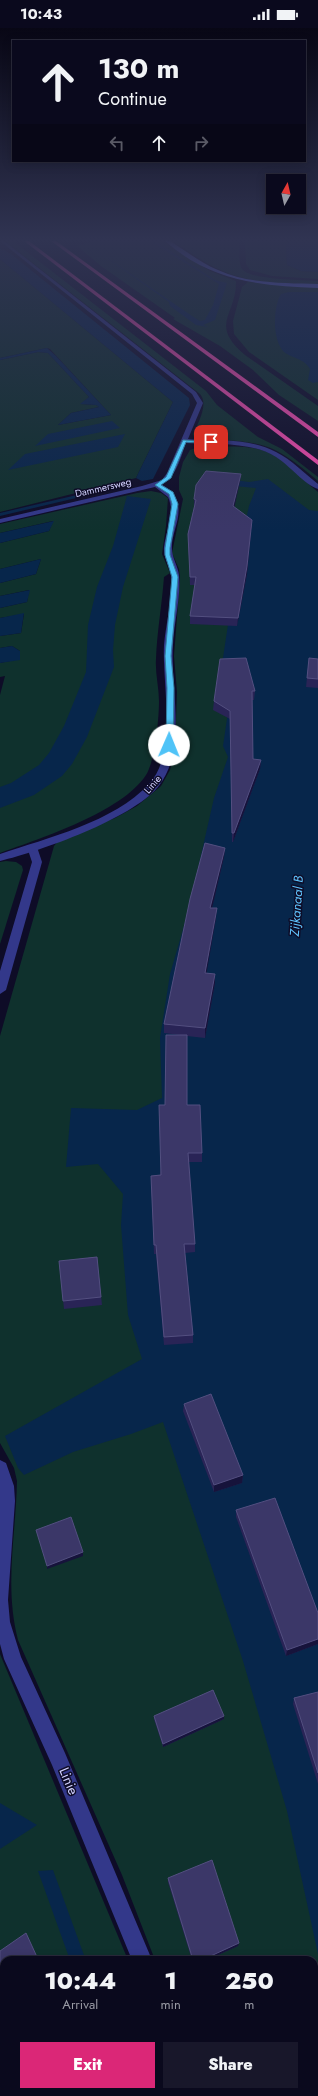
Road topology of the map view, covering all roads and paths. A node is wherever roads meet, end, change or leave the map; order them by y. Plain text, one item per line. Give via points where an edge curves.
1 (123, 338) edge
2 (153, 338) edge
3 (185, 338) edge
4 (318, 435) edge
5 (185, 441) junction
6 (318, 463) edge
7 (158, 485) junction
8 (318, 487) edge
9 (0, 521) edge
10 (32, 847) junction
11 (0, 858) edge
12 (0, 990) edge
13 (0, 1468) edge
14 (0, 1598) edge
15 (0, 1602) edge
16 (140, 1956) edge

1 - 5 street via 198,397 200,404
2 - 6 highway
3 - 4 highway
5 - 7 street via 168,478
5 - 8 street via 236,444 269,451
7 - 9 street, Dammersweg
7 - 10 street, Linie via 172,493 175,504 168,548 175,577 168,656 170,688 167,758 162,772 148,790 122,810
10 - 11 street, Linie
10 - 12 street via 37,862
13 - 14 street via 6,1486 7,1501
15 - 16 street, Linie via 2,1622 13,1659 59,1758

